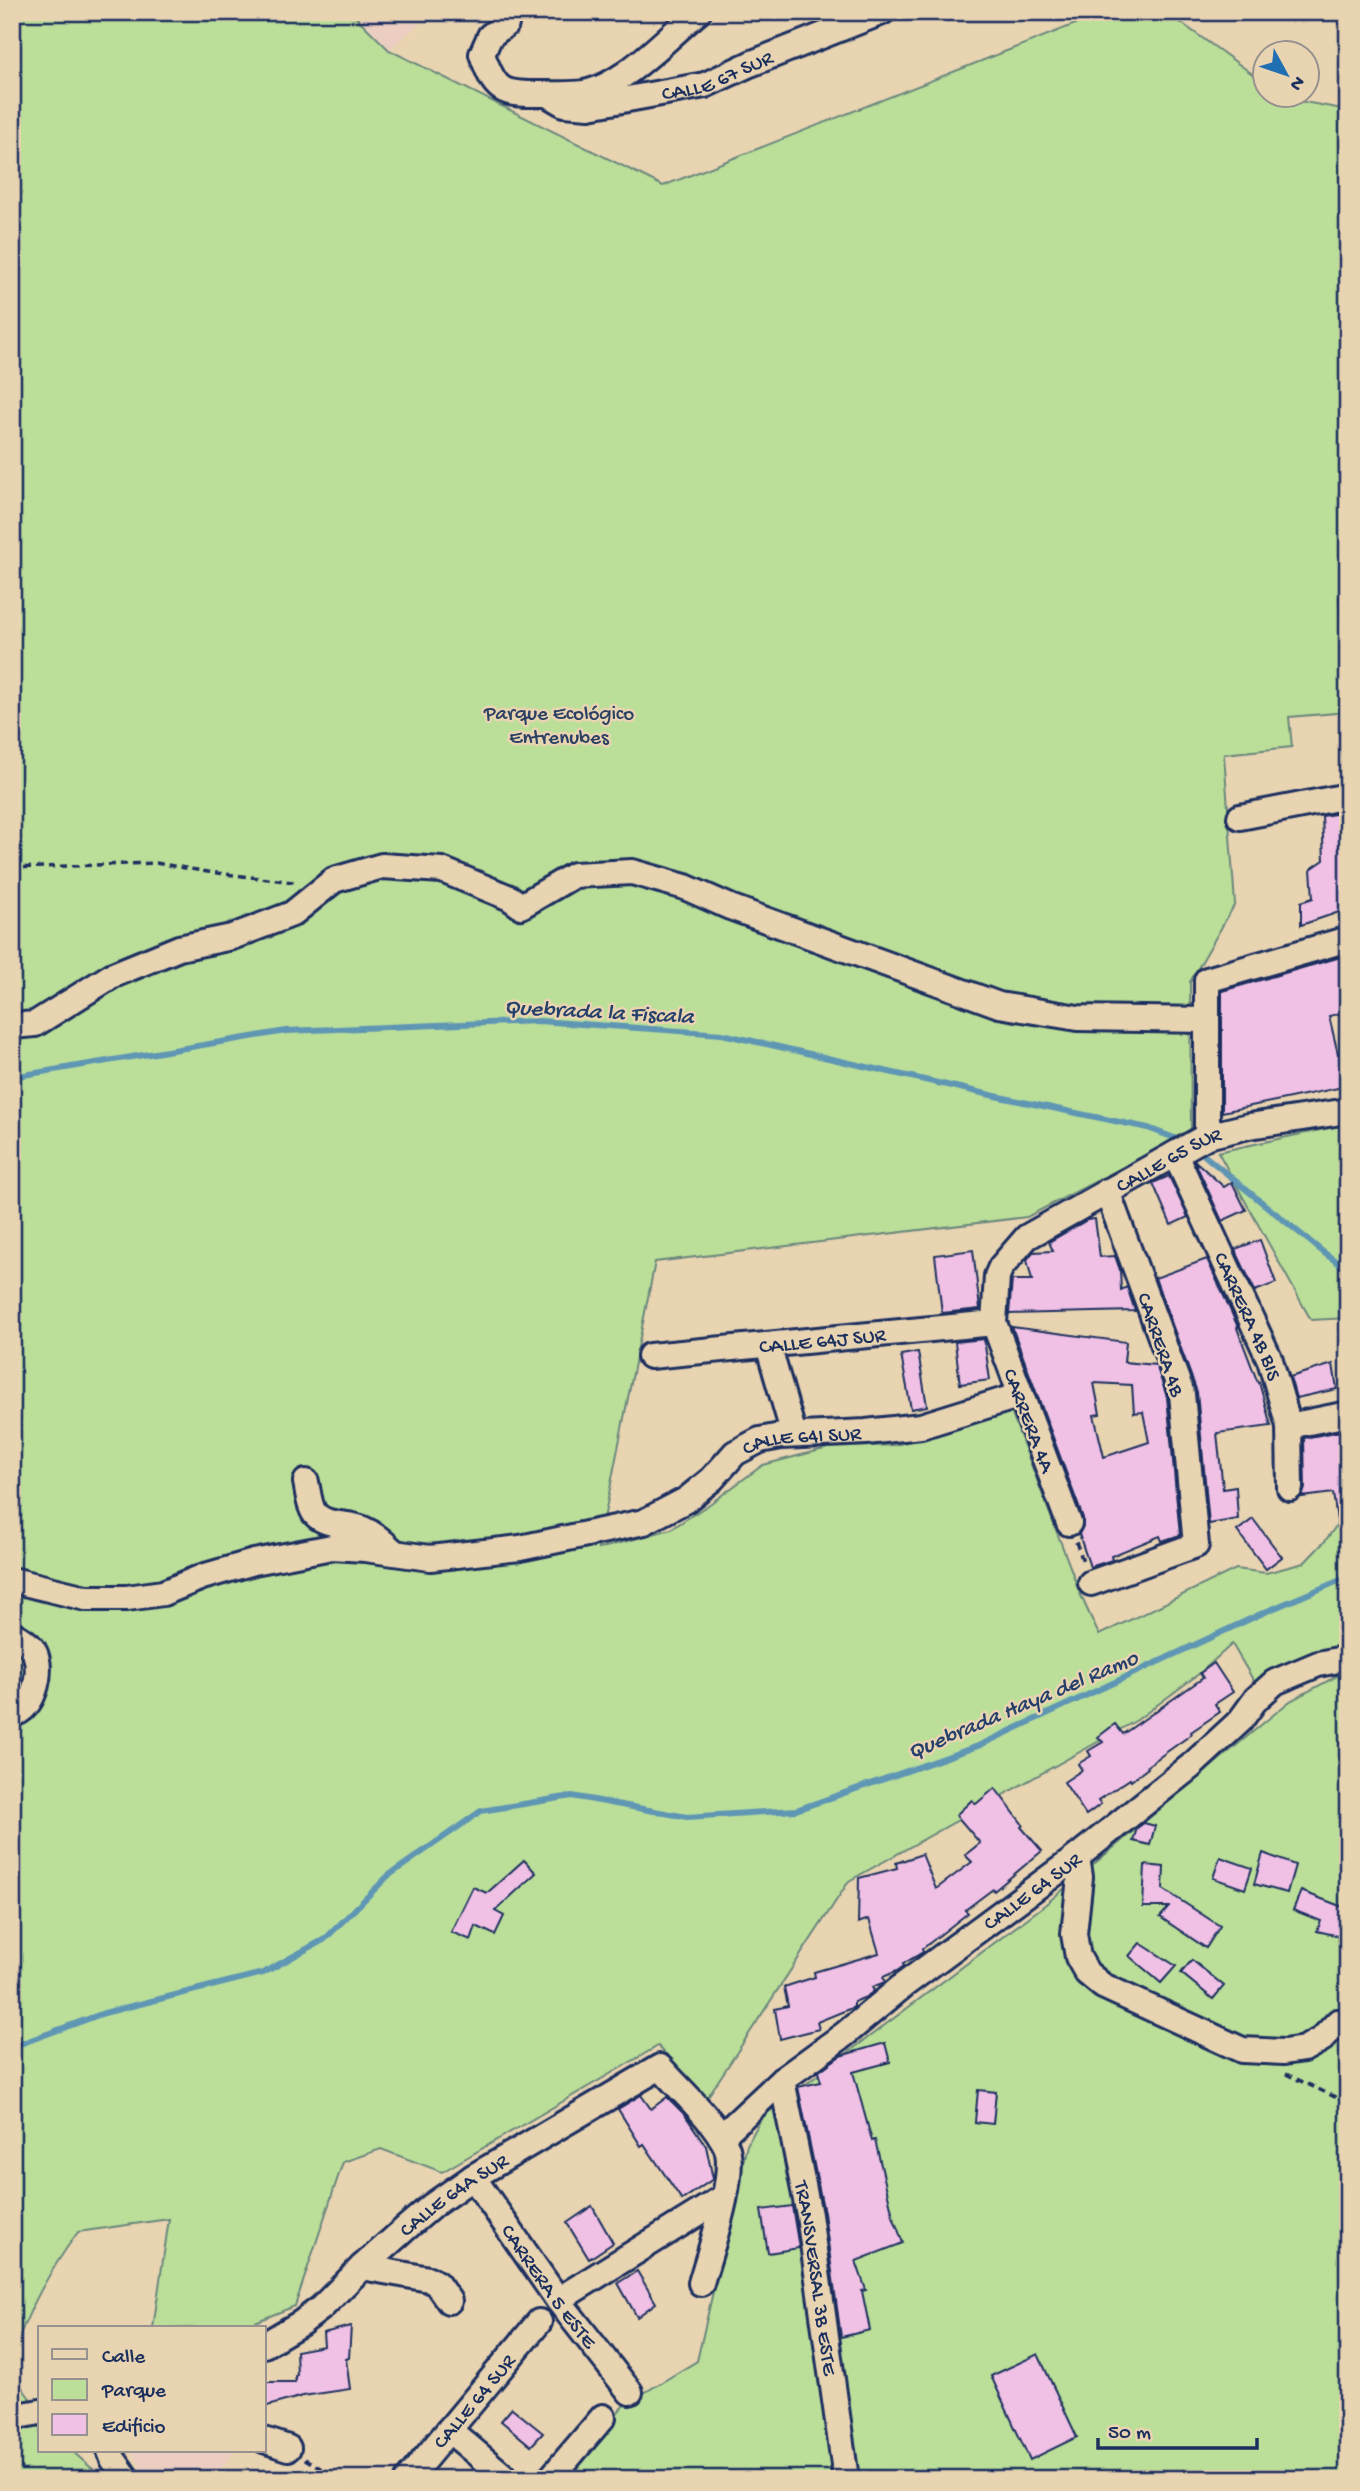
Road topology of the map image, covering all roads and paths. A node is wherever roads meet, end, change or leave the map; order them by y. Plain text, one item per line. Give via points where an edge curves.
1 (698, 12) edge
2 (882, 12) edge
3 (506, 24) dead end
4 (547, 94) junction
5 (1348, 796) edge
6 (1240, 817) dead end
7 (12, 868) edge
8 (295, 882) dead end
9 (1348, 939) edge
10 (1207, 1020) junction
11 (12, 1026) edge
12 (1348, 1111) edge
13 (1207, 1136) junction
14 (1175, 1154) junction
15 (1107, 1191) junction
16 (1008, 1256) joint
17 (994, 1324) junction
18 (768, 1345) junction
19 (650, 1356) dead end
20 (1021, 1395) junction
21 (1348, 1414) edge
22 (1289, 1426) junction
23 (794, 1435) junction
24 (306, 1482) dead end
25 (1290, 1488) dead end
26 (1069, 1523) joint
27 (394, 1553) junction
28 (12, 1580) edge
29 (1091, 1583) joint
30 (12, 1634) edge
31 (1348, 1658) edge
32 (12, 1714) edge
33 (1077, 1857) junction
34 (1338, 2022) dead end
35 (1284, 2073) dead end
36 (782, 2080) junction
37 (1348, 2103) edge
38 (721, 2137) junction
39 (473, 2177) junction
40 (726, 2186) junction
41 (362, 2267) junction
42 (701, 2283) dead end
43 (558, 2300) junction
44 (449, 2301) dead end
45 (539, 2322) dead end
46 (266, 2344) edge
47 (630, 2392) dead end
48 (38, 2412) edge
49 (12, 2417) edge
50 (603, 2417) dead end
51 (449, 2430) junction
52 (266, 2441) edge
53 (288, 2448) joint
54 (110, 2452) edge
55 (127, 2479) edge
56 (338, 2479) edge
57 (408, 2479) edge
58 (507, 2479) edge
59 (550, 2479) edge
60 (846, 2479) edge

1 - 4 street via 617,78 586,92
2 - 4 street, CALLE 67 SUR via 696,87 589,106 564,104
3 - 4 street via 491,36 482,54 491,79 504,90
5 - 6 street
7 - 8 path via 156,863
9 - 10 street via 1207,979
10 - 11 street via 1078,1018 999,1004 685,887 632,872 574,875 521,906 442,870 382,866 334,880 292,914 232,937 179,948 113,975 35,1024
10 - 13 street
12 - 13 street, CALLE 65 SUR
13 - 14 street, CALLE 65 SUR
14 - 15 street, CALLE 65 SUR
14 - 22 street, CARRERA 4B BIS via 1270,1360
15 - 16 street, CALLE 65 SUR via 1027,1237
15 - 29 street, CARRERA 4B via 1182,1394 1196,1545
16 - 17 street, CARRERA 4A via 997,1276
17 - 18 street, CALLE 64J SUR
17 - 20 street, CARRERA 4A
18 - 19 street, CALLE 64J SUR
18 - 23 street
20 - 23 street, CALLE 64I SUR via 921,1426
20 - 26 street, CARRERA 4A
21 - 22 street
22 - 25 street, CARRERA 4B BIS
23 - 27 street, CALLE 64I SUR via 760,1440 735,1453 686,1500 644,1522 520,1548 430,1558
24 - 27 street via 316,1515 361,1528
26 - 29 path
27 - 28 street, CALLE 64I SUR via 332,1547 254,1562 163,1592 127,1598 86,1598
30 - 32 street via 33,1648 38,1674 28,1704
31 - 33 street, CALLE 64 SUR via 1275,1682 1191,1766
33 - 34 street via 1080,1877 1074,1934 1078,1957 1087,1973 1103,1986 1242,2050 1304,2049
33 - 36 street, CALLE 64 SUR
35 - 37 path
36 - 38 street, CALLE 64 SUR
36 - 60 street, TRANSVERSAL 3B ESTE via 809,2216
38 - 39 street, CALLE 64A SUR via 660,2067
38 - 40 street via 728,2148
39 - 41 street, CALLE 64A SUR
39 - 43 street, CARRERA 5 ESTE
40 - 42 street
40 - 43 street
41 - 44 street via 429,2279
41 - 46 street, CALLE 64A SUR via 321,2308
43 - 47 street, CARRERA 5 ESTE
45 - 51 street, CALLE 64 SUR
48 - 49 street
50 - 59 street
51 - 57 street, CALLE 64 SUR
51 - 58 street
52 - 53 street
53 - 56 path
54 - 55 street

